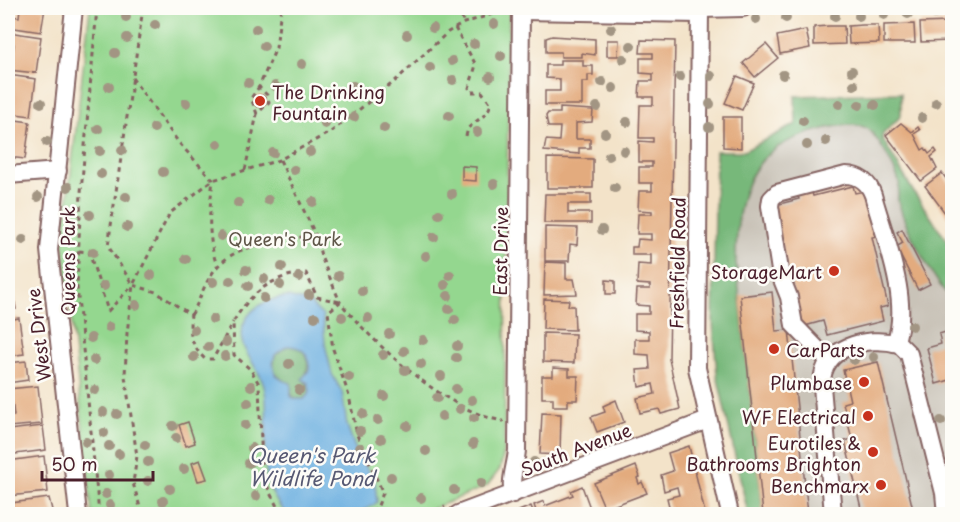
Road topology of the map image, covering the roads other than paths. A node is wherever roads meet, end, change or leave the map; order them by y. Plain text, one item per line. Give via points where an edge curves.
1 (74, 8) edge
2 (743, 8) edge
3 (521, 9) edge
4 (700, 10) edge
5 (58, 171) junction
6 (8, 175) edge
7 (896, 343) junction
8 (828, 360) junction
9 (708, 420) junction
10 (513, 494) junction
11 (78, 514) edge
12 (458, 514) edge
13 (730, 514) edge
14 (833, 514) edge
15 (946, 514) edge

1 - 5 street, West Drive
2 - 4 street
3 - 4 street
3 - 10 street, East Drive via 518,421 516,464 510,484
4 - 9 street, Freshfield Road via 695,340
5 - 6 street
5 - 11 street, West Drive via 49,262
7 - 8 street via 857,344
7 - 8 street via 902,316 897,282 873,195 862,180 846,175 777,193 770,206 781,277 794,326
7 - 15 street via 909,354
8 - 14 street via 822,380
9 - 10 street, South Avenue
9 - 13 street, Freshfield Road
10 - 12 street, South Avenue

